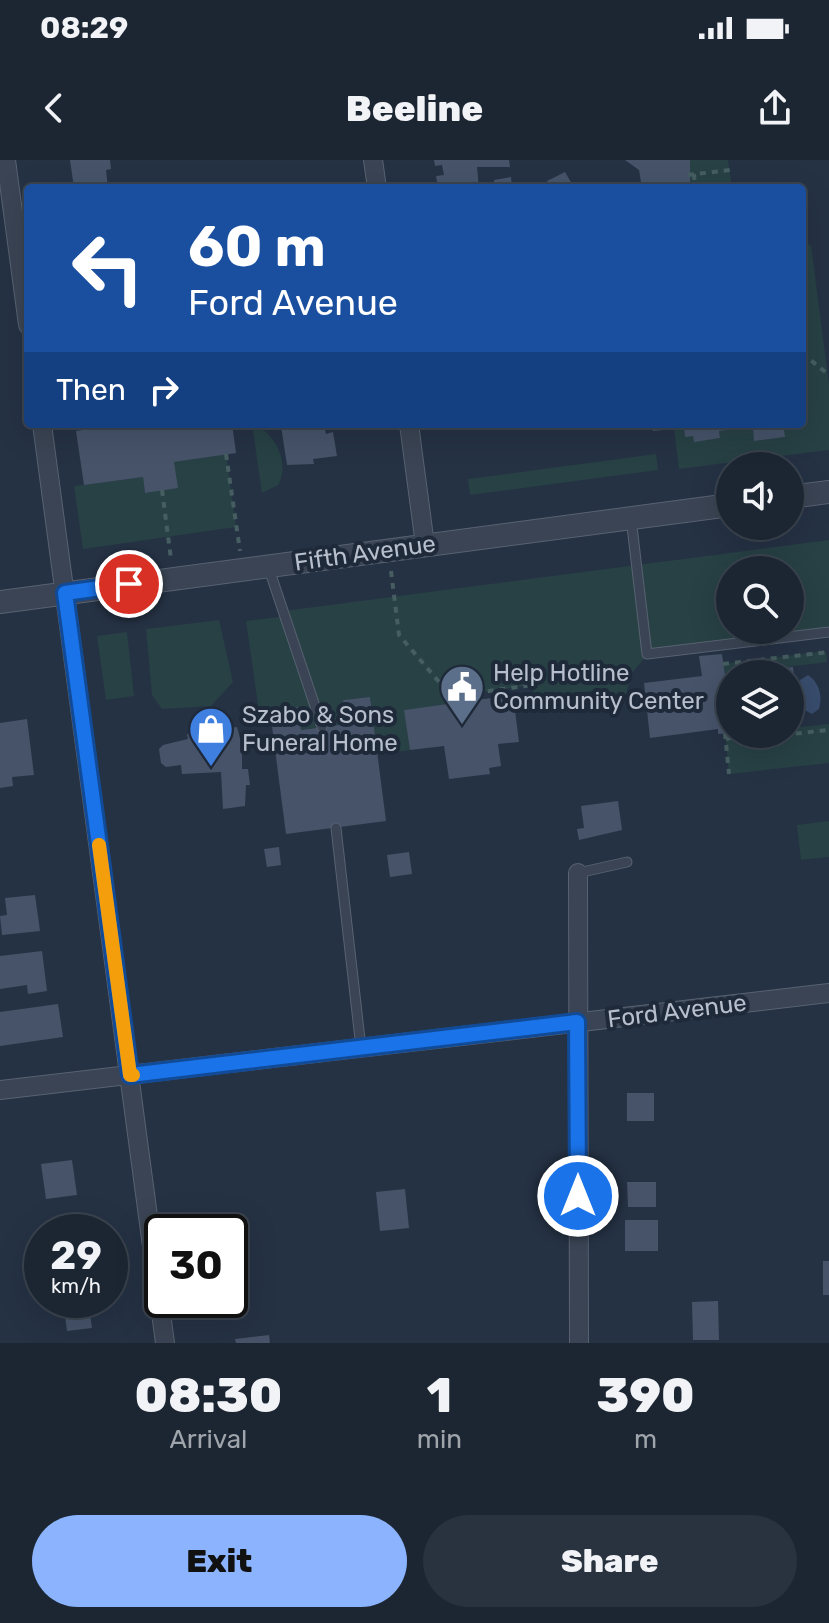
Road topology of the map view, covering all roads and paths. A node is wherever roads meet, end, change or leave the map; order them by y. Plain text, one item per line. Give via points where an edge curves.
1 (6, 160) edge
2 (373, 160) edge
3 (730, 170) dead end
4 (376, 184) edge
5 (694, 184) edge
6 (24, 295) edge
7 (806, 356) edge
8 (829, 375) edge
9 (43, 428) edge
10 (410, 428) edge
11 (226, 454) dead end
12 (162, 490) dead end
13 (829, 492) edge
14 (804, 495) edge
15 (716, 507) edge
16 (631, 518) junction
17 (425, 545) junction
18 (389, 550) junction
19 (268, 566) junction
20 (242, 569) junction
21 (174, 578) junction
22 (65, 593) junction
23 (0, 602) edge
24 (829, 632) edge
25 (829, 652) edge
26 (758, 660) edge
27 (533, 685) dead end
28 (452, 696) junction
29 (457, 703) dead end
30 (322, 727) dead end
31 (829, 730) edge
32 (804, 733) edge
33 (726, 748) edge
34 (729, 774) dead end
35 (336, 828) dead end
36 (627, 862) dead end
37 (578, 873) joint
38 (829, 993) edge
39 (577, 1022) junction
40 (361, 1048) junction
41 (130, 1075) junction
42 (0, 1090) edge
43 (165, 1343) edge
44 (579, 1343) edge

1 - 6 street
2 - 4 street
3 - 5 path via 691,174
7 - 8 path
9 - 22 street
10 - 17 street
11 - 20 path
12 - 21 path
13 - 14 street
15 - 16 street, Fifth Avenue
16 - 17 street, Fifth Avenue
16 - 24 lane via 647,654
17 - 18 street, Fifth Avenue
18 - 19 street, Fifth Avenue
18 - 28 path via 399,635
19 - 20 street, Fifth Avenue
19 - 30 lane
20 - 21 street, Fifth Avenue
21 - 22 street, Fifth Avenue
22 - 23 street, Fifth Avenue
22 - 41 street
25 - 26 path
27 - 28 path
28 - 29 path
31 - 32 path
33 - 34 path
35 - 40 lane
36 - 37 lane
37 - 39 street
38 - 39 street, Ford Avenue
39 - 40 street, Ford Avenue
39 - 44 street
40 - 41 street, Ford Avenue
41 - 42 street, Ford Avenue
41 - 43 street

